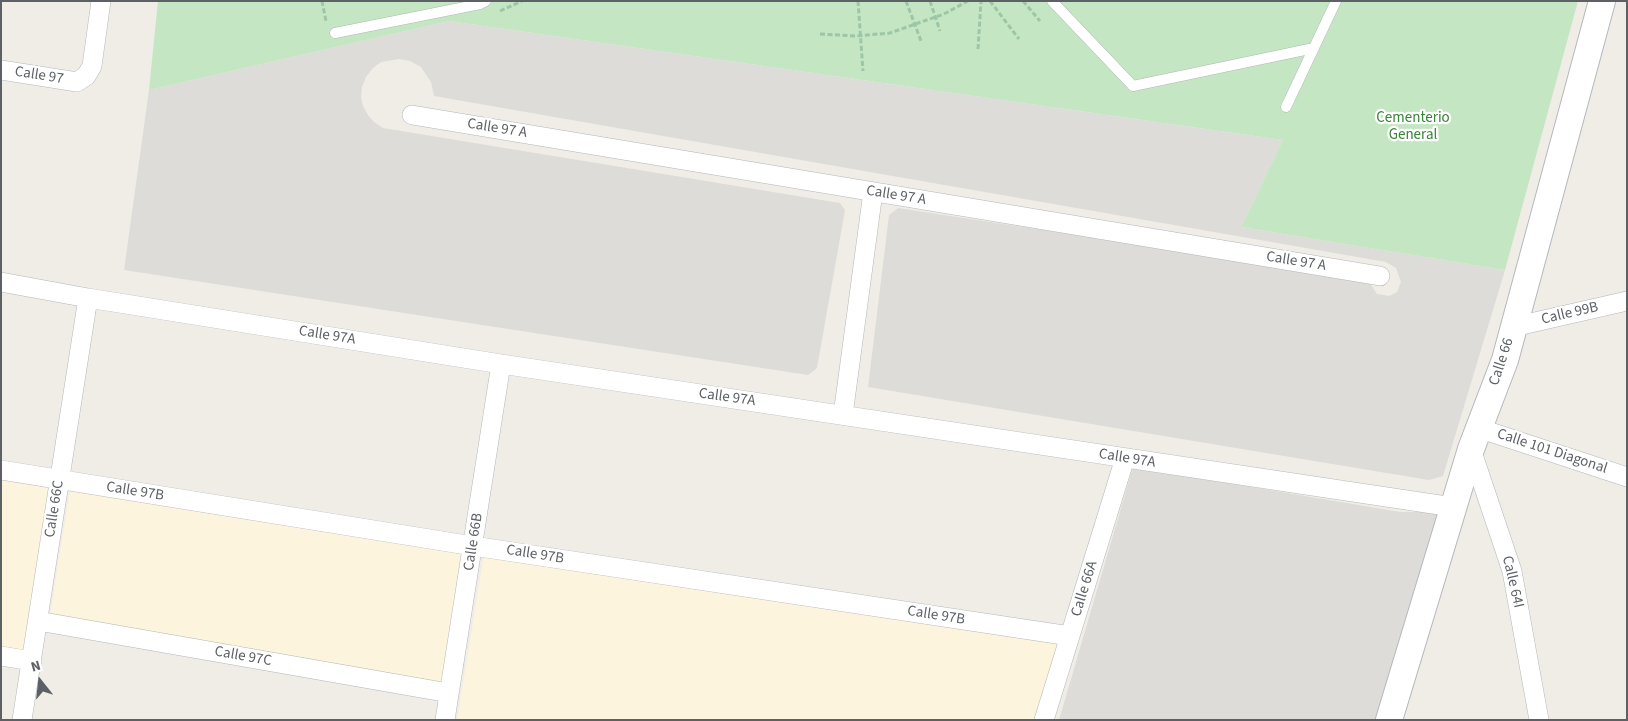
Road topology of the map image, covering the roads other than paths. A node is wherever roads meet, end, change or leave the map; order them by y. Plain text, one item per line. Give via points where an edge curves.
1 (100, 1) edge
2 (486, 1) edge
3 (1052, 1) edge
4 (1336, 1) edge
5 (1602, 1) edge
6 (335, 33) dead end
7 (1314, 48) junction
8 (1, 70) edge
9 (1286, 107) dead end
10 (412, 115) dead end
11 (873, 192) junction
12 (1380, 276) dead end
13 (1, 282) edge
14 (88, 298) junction
15 (1627, 301) edge
16 (1513, 327) junction
17 (501, 364) junction
18 (843, 415) junction
19 (1474, 438) junction
20 (1125, 458) junction
21 (1, 470) edge
22 (1627, 477) edge
23 (59, 480) junction
24 (1454, 507) junction
25 (473, 546) junction
26 (38, 621) junction
27 (1070, 636) junction
28 (1, 656) edge
29 (32, 661) junction
30 (449, 693) junction
31 (22, 720) edge
32 (445, 720) edge
33 (1044, 720) edge
34 (1389, 720) edge
35 (1538, 720) edge

1 - 8 street, Calle 97 via 92,66 86,76 77,82
2 - 6 lane
3 - 7 lane via 1133,86
4 - 7 lane
5 - 16 street, Calle 66
7 - 9 lane
10 - 11 street, Calle 97 A
11 - 12 street, Calle 97 A
11 - 18 street
13 - 14 street, Calle 97A
14 - 17 street, Calle 97A
14 - 23 street, Calle 66C
15 - 16 street, Calle 99B
16 - 19 street, Calle 66
17 - 18 street, Calle 97A
17 - 25 street, Calle 66B
18 - 20 street, Calle 97A
19 - 22 street, Calle 101 Diagonal
19 - 24 street, Calle 66
19 - 35 street, Calle 64I via 1512,571
20 - 24 street, Calle 97A
20 - 27 street, Calle 66A
21 - 23 street, Calle 97B
23 - 25 street, Calle 97B
23 - 26 street, Calle 66C
24 - 34 street, Calle 66
25 - 27 street, Calle 97B
25 - 30 street, Calle 66B
26 - 29 street, Calle 66C
26 - 30 street, Calle 97C
27 - 33 street, Calle 66A
28 - 29 street
29 - 31 street, Calle 66C
30 - 32 street, Calle 66B

